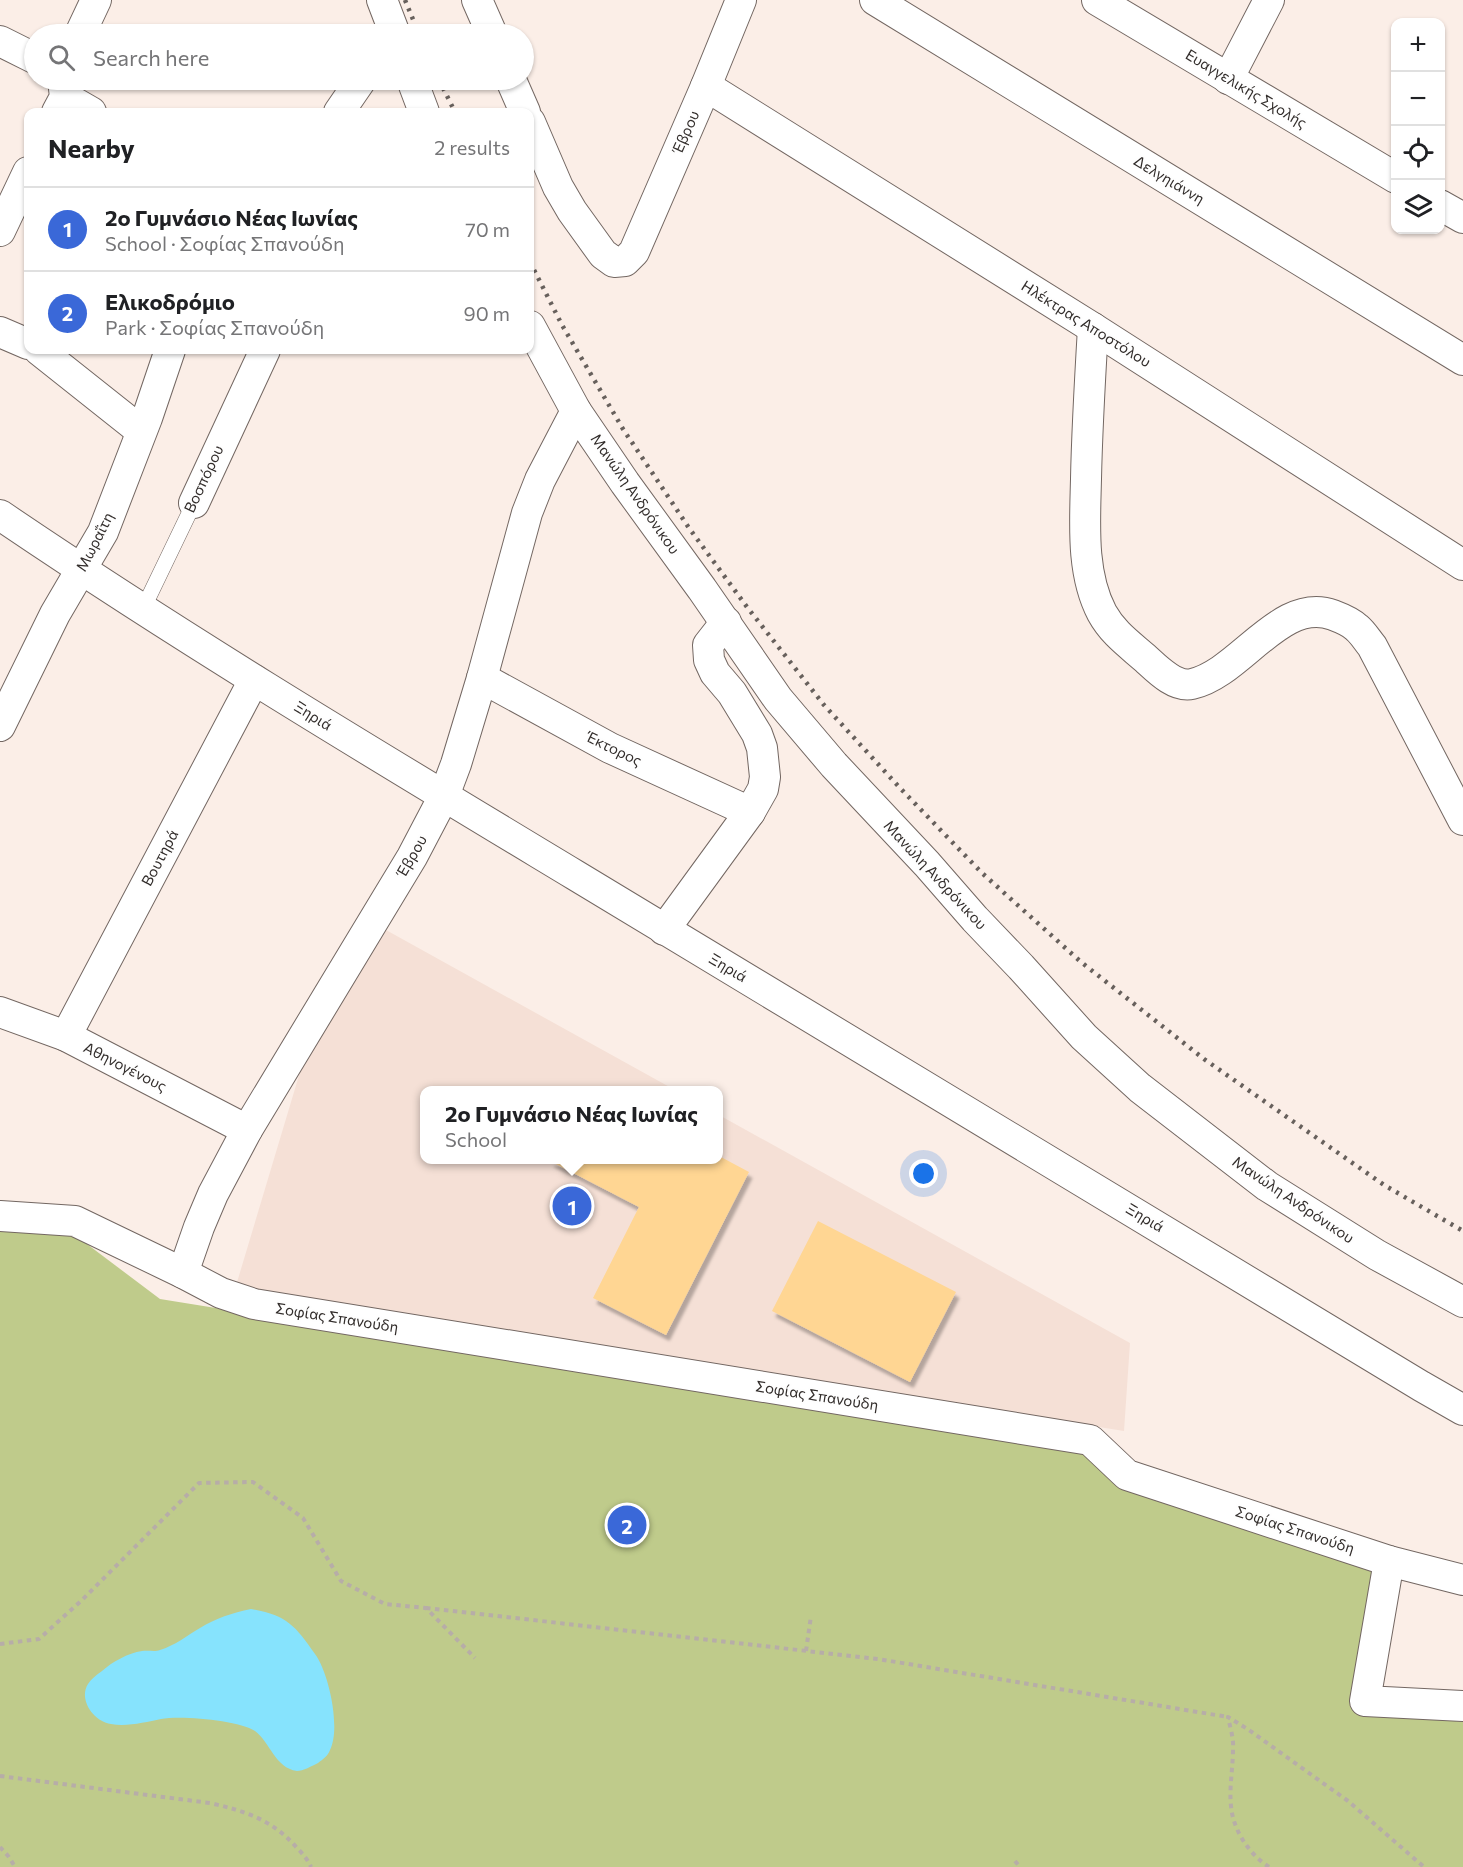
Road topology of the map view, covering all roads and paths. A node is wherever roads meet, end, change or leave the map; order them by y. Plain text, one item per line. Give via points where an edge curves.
1 (96, 0) edge
2 (382, 0) edge
3 (477, 0) edge
4 (741, 0) edge
5 (875, 0) edge
6 (1097, 0) edge
7 (1269, 0) edge
8 (85, 24) edge
9 (390, 24) edge
10 (488, 24) edge
11 (0, 41) edge
12 (24, 53) edge
13 (1228, 78) junction
14 (706, 86) junction
15 (354, 90) edge
16 (416, 90) edge
17 (515, 90) edge
18 (62, 96) edge
19 (84, 108) edge
20 (342, 108) edge
21 (422, 108) edge
22 (523, 108) edge
23 (534, 131) edge
24 (1391, 176) edge
25 (24, 180) edge
26 (1445, 208) edge
27 (1463, 218) edge
28 (0, 231) edge
29 (1093, 328) junction
30 (0, 332) edge
31 (534, 333) edge
32 (24, 342) edge
33 (44, 354) edge
34 (169, 354) edge
35 (263, 354) edge
36 (1463, 360) edge
37 (576, 411) junction
38 (141, 431) junction
39 (194, 503) joint
40 (0, 515) edge
41 (1463, 565) edge
42 (82, 570) junction
43 (143, 609) junction
44 (726, 622) junction
45 (482, 678) junction
46 (254, 680) junction
47 (0, 726) edge
48 (444, 796) junction
49 (750, 812) junction
50 (1463, 820) edge
51 (664, 930) junction
52 (0, 1012) edge
53 (66, 1036) junction
54 (247, 1130) junction
55 (0, 1216) edge
56 (183, 1273) junction
57 (1463, 1302) edge
58 (1463, 1410) edge
59 (1389, 1561) junction
60 (1463, 1580) edge
61 (426, 1608) junction
62 (811, 1616) dead end
63 (0, 1644) edge
64 (806, 1651) junction
65 (475, 1658) dead end
66 (1463, 1706) edge
67 (1228, 1717) junction
68 (0, 1776) edge
69 (0, 1847) edge
70 (1016, 1861) dead end
71 (15, 1867) edge
72 (311, 1867) edge
73 (1020, 1867) edge
74 (1269, 1867) edge
75 (1424, 1867) edge

1 - 8 street
2 - 9 street
3 - 10 street
4 - 14 street, Έβρου
5 - 36 street, Δελγηιάννη
6 - 13 street, Ευαγγελικής Σχολής
7 - 13 street
11 - 12 street
13 - 24 street, Ευαγγελικής Σχολής
14 - 23 street, Έβρου via 634,252 625,261 614,262 603,254 572,211
14 - 29 street, Ηλέκτρας Αποστόλου
15 - 20 street
16 - 21 street
17 - 22 street
18 - 19 street
25 - 28 street
26 - 27 street
29 - 41 street, Ηλέκτρας Αποστόλου
29 - 50 street via 1086,458 1086,558 1102,612 1116,633 1167,678 1189,685 1232,664 1286,620 1307,612 1340,617 1357,627 1371,646
30 - 32 street
31 - 37 street, Μανώλη Ανδρόνικου
33 - 38 street
34 - 38 street, Μωραΐτη
35 - 39 street, Βοσπόρου
37 - 44 street, Μανώλη Ανδρόνικου
37 - 45 street, Έβρου via 526,513
38 - 42 street, Μωραΐτη via 104,532
39 - 43 lane, Βοσπόρου
40 - 42 street, Ξηριά
42 - 43 street, Ξηριά
42 - 47 street, Μωραΐτη via 54,614
43 - 46 street, Ξηριά
44 - 49 street via 708,645 709,660 749,720 762,748 763,789
44 - 57 street, Μανώλη Ανδρόνικου via 778,699 834,765 1106,1058 1267,1186 1377,1256
45 - 48 street, Έβρου
45 - 49 street, Έκτορος via 610,748
46 - 48 street, Ξηριά
46 - 53 street, Βουτηρά
48 - 51 street, Ξηριά
48 - 54 street, Έβρου
49 - 51 street
51 - 58 street, Ξηριά
52 - 53 street, Αθηνογένους
53 - 54 street, Αθηνογένους
54 - 56 street, Έβρου via 213,1194
55 - 56 street, Σοφίας Σπανούδη via 75,1221
56 - 59 street, Σοφίας Σπανούδη via 228,1296 268,1307 1090,1440 1127,1475
59 - 60 street, Σοφίας Σπανούδη
59 - 66 street via 1365,1701
61 - 63 path via 384,1604 341,1581 303,1518 253,1482 199,1484 39,1639
61 - 64 path
61 - 65 path
62 - 64 path
64 - 67 path via 878,1659
67 - 74 path via 1234,1747 1231,1806 1235,1825 1246,1845
67 - 75 path via 1348,1801
68 - 72 path via 240,1810 272,1825
69 - 71 path
70 - 73 path

